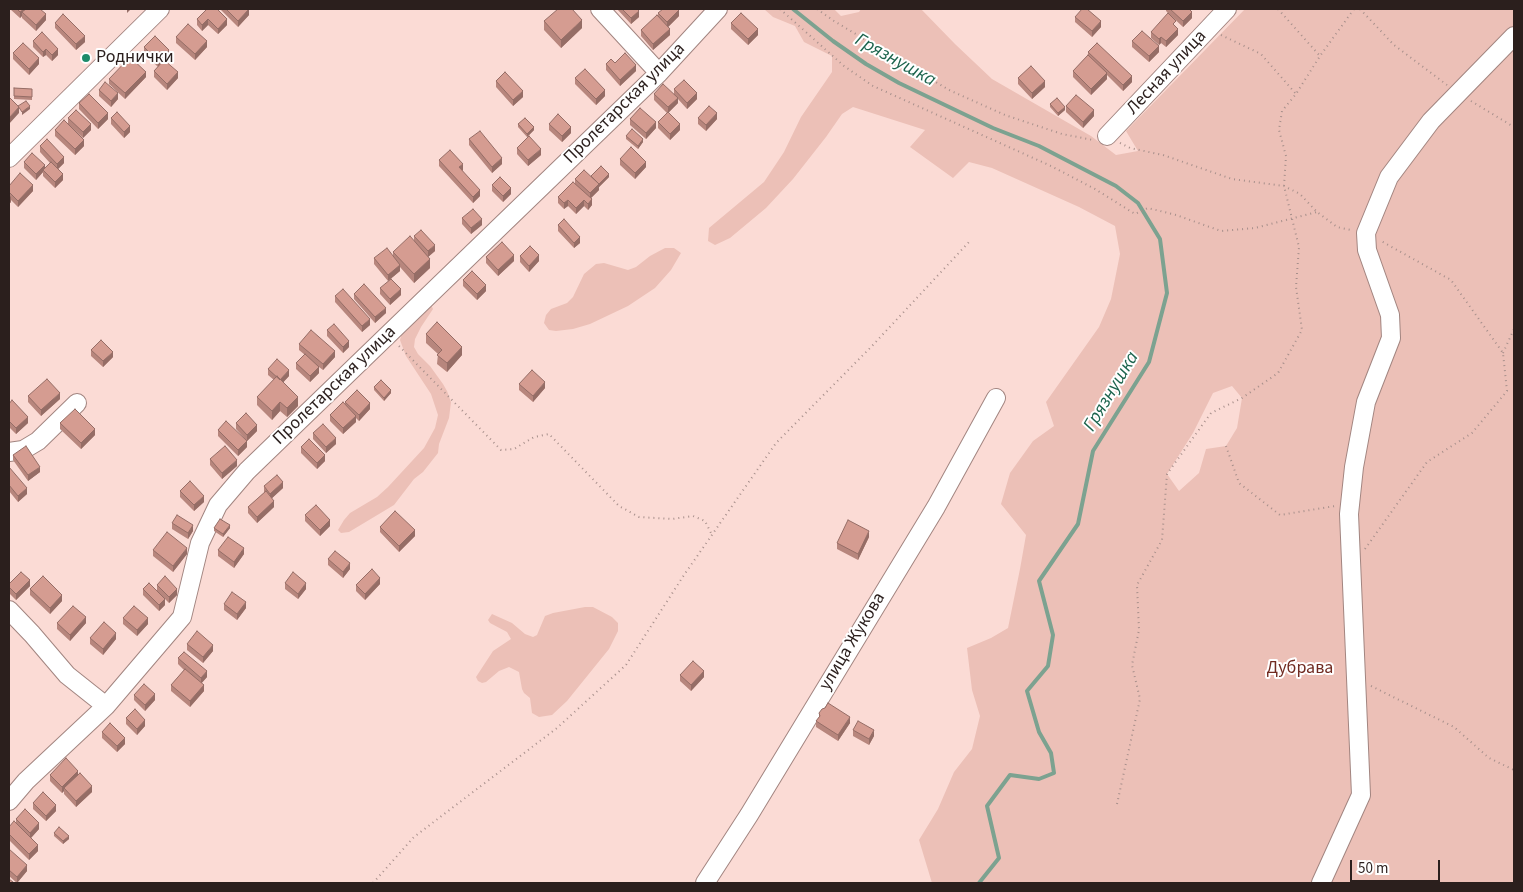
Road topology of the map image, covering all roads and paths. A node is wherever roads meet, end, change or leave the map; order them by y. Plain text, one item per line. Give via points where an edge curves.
1 (160, 9) edge
2 (600, 9) edge
3 (718, 9) edge
4 (780, 9) edge
5 (818, 9) edge
6 (1227, 9) edge
7 (1278, 9) edge
8 (1354, 9) edge
9 (1360, 9) edge
10 (1208, 29) junction
11 (1514, 36) edge
12 (1320, 56) junction
13 (659, 72) junction
14 (1458, 93) junction
15 (1296, 94) junction
16 (1514, 128) edge
17 (1107, 136) junction
18 (9, 158) edge
19 (1284, 186) junction
20 (1316, 212) junction
21 (1292, 219) junction
22 (1366, 233) junction
23 (969, 242) dead end
24 (1514, 329) edge
25 (388, 335) junction
26 (1503, 353) junction
27 (996, 398) dead end
28 (77, 403) dead end
29 (1226, 446) dead end
30 (9, 452) edge
31 (1350, 504) junction
32 (712, 536) junction
33 (1351, 568) junction
34 (9, 610) edge
35 (1356, 679) junction
36 (106, 706) junction
37 (1514, 770) edge
38 (9, 801) edge
39 (1117, 804) dead end
40 (373, 883) edge
41 (705, 883) edge
42 (1321, 883) edge

1 - 18 street
2 - 13 street
3 - 13 street, Пролетарская улица
4 - 21 path via 844,66 874,86 1051,166 1135,214 1148,208 1221,232
5 - 17 path via 957,94 1005,115 1062,134 1096,141
6 - 10 street, Лесная улица
7 - 12 path
8 - 12 path
9 - 14 path via 1394,45
10 - 15 path via 1261,54
10 - 17 street, Лесная улица
11 - 14 street
12 - 15 path
13 - 25 street, Пролетарская улица
14 - 16 path
14 - 22 street via 1430,121 1389,177
15 - 19 path via 1282,111 1279,130 1286,156
17 - 19 path via 1130,148 1232,178
19 - 20 path via 1300,194
19 - 21 path
20 - 21 path
20 - 22 path via 1337,227
21 - 39 path via 1299,247 1296,287 1302,330 1278,373 1242,398 1211,413 1167,474 1162,540 1137,585 1139,630 1132,665 1140,698
22 - 26 path via 1451,280
22 - 31 street via 1367,250 1390,315 1391,338 1366,402
23 - 32 path via 776,443
24 - 26 path
25 - 32 path via 501,450 514,449 534,437 549,434 619,506 639,517 672,519 693,516 705,522
25 - 36 street, Пролетарская улица via 247,471 218,505 200,543 182,617
26 - 33 path via 1507,391 1472,433 1427,462
27 - 41 street, улица Жукова via 936,507
28 - 30 street via 38,441 23,450
29 - 31 path via 1239,483 1280,515
31 - 33 street
32 - 40 path via 626,665 557,728 414,837
33 - 35 street
34 - 36 street via 67,676
35 - 37 path via 1454,727 1489,758
35 - 42 street via 1362,795
36 - 38 street, Пролетарская улица

